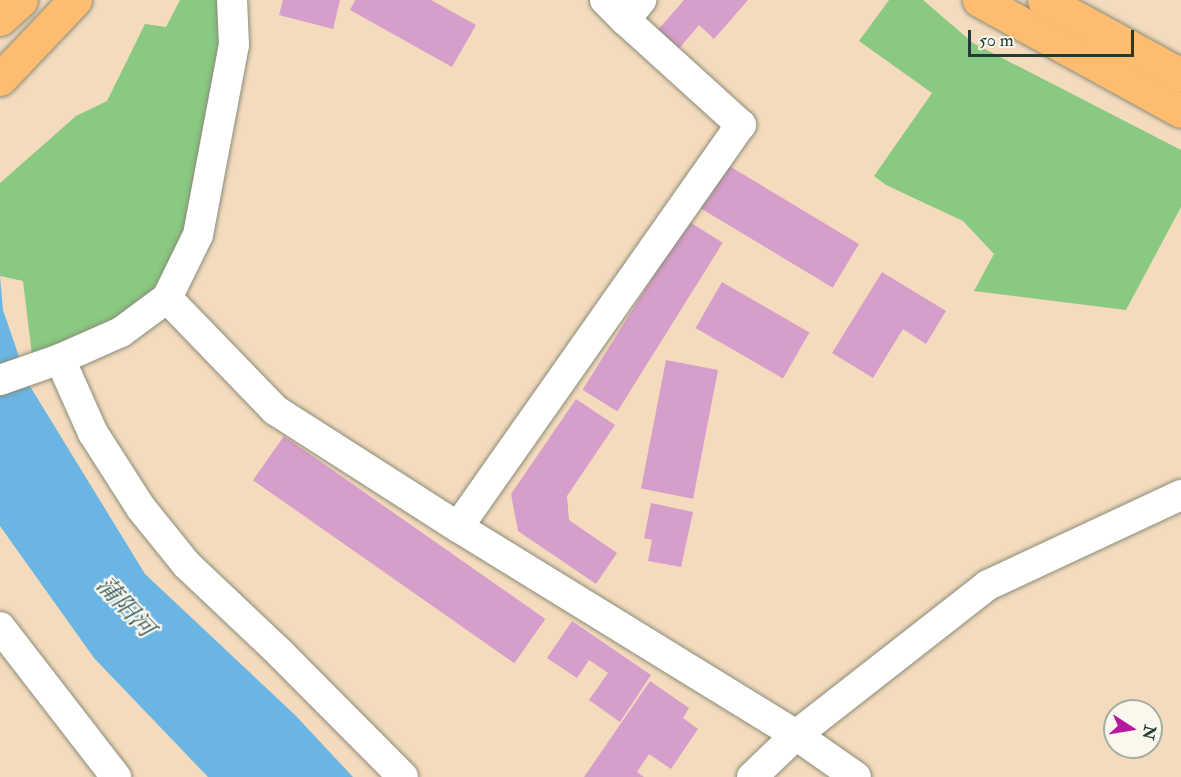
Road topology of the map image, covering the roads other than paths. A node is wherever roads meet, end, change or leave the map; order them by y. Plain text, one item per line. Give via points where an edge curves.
1 (21, 0) edge
2 (75, 0) edge
3 (232, 0) edge
4 (979, 0) edge
5 (1044, 0) edge
6 (624, 7) edge
7 (0, 19) edge
8 (1181, 75) edge
9 (0, 79) edge
10 (1181, 111) edge
11 (167, 297) junction
12 (60, 359) junction
13 (0, 380) edge
14 (1181, 495) edge
15 (458, 527) junction
16 (0, 627) edge
17 (796, 735) junction
18 (116, 777) edge
19 (403, 777) edge
20 (752, 777) edge
21 (856, 777) edge

1 - 7 main road
2 - 9 main road
3 - 11 street via 234,45 198,235
4 - 10 main road
5 - 8 main road
6 - 15 street via 741,125
11 - 12 street via 121,332
11 - 15 street via 275,410
12 - 13 street
12 - 19 street via 93,433 141,508 187,565
14 - 17 street via 988,585
15 - 17 street
16 - 18 street
17 - 20 street
17 - 21 street

